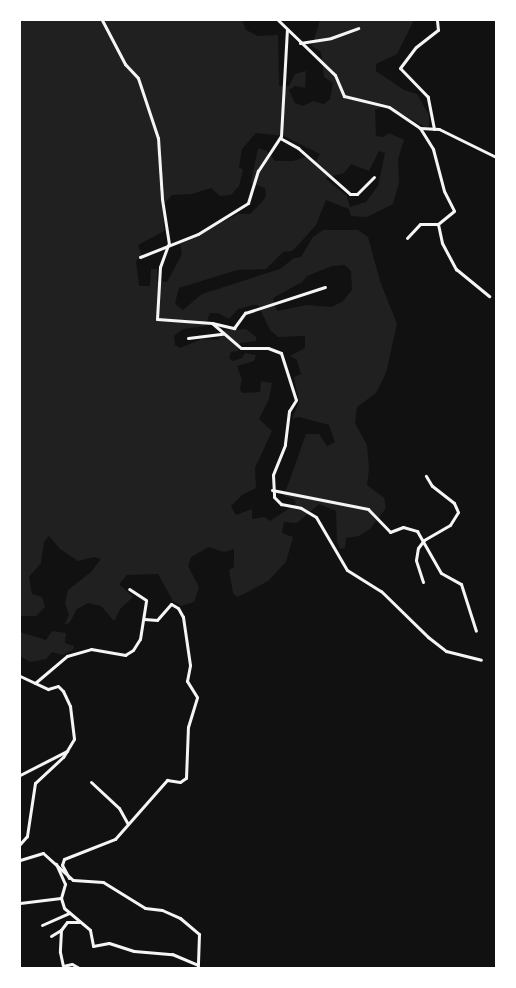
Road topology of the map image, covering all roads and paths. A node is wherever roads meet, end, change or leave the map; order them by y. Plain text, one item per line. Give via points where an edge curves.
1 (102, 20) edge
2 (278, 20) edge
3 (437, 20) edge
4 (358, 28) dead end
5 (287, 30) junction
6 (300, 43) junction
7 (420, 128) junction
8 (434, 129) junction
9 (280, 138) junction
10 (496, 156) edge
11 (374, 177) dead end
12 (438, 224) junction
13 (407, 238) dead end
14 (169, 244) junction
15 (140, 257) dead end
16 (325, 288) dead end
17 (489, 296) dead end
18 (212, 323) junction
19 (224, 334) junction
20 (188, 338) dead end
21 (426, 476) dead end
22 (272, 490) junction
23 (424, 540) junction
24 (423, 582) dead end
25 (129, 589) dead end
26 (144, 619) junction
27 (476, 631) dead end
28 (480, 660) dead end
29 (20, 676) edge
30 (35, 683) junction
31 (70, 749) junction
32 (20, 775) edge
33 (91, 782) dead end
34 (128, 824) junction
35 (27, 836) junction
36 (20, 840) edge
37 (20, 844) edge
38 (20, 860) edge
39 (56, 863) junction
40 (69, 878) junction
41 (61, 898) junction
42 (20, 902) edge
43 (70, 912) junction
44 (82, 923) junction
45 (42, 925) dead end
46 (61, 930) junction
47 (51, 936) dead end
48 (198, 966) edge
49 (80, 968) edge

1 - 14 street via 125,64 138,78 158,138
2 - 5 street
3 - 8 street via 438,30 416,46 400,68 428,97
4 - 6 street via 331,38
5 - 6 street
5 - 9 street
6 - 7 street via 335,75 344,96 389,106
7 - 8 street
7 - 12 street via 433,150 444,191 454,211
8 - 10 street
9 - 11 street via 298,148 350,194 357,194
9 - 14 street via 258,171 248,203 198,234
12 - 13 street via 420,224
12 - 17 street via 442,242 456,269
14 - 15 street
14 - 18 street via 160,267 157,319
16 - 18 street via 245,313 234,328
18 - 19 street
19 - 20 street
19 - 22 street via 241,348 278,351 294,389 296,400 288,416 285,445 272,475
21 - 23 street via 432,486 454,503 458,512 450,526
22 - 23 street via 368,509 388,531 401,527 413,529
22 - 28 street via 277,501 301,508 316,517 347,570 381,591 428,637 446,650
23 - 24 street via 416,557
23 - 27 street via 441,573 461,584
25 - 26 street via 146,599
26 - 30 street via 140,640 129,653 91,649 67,656
26 - 34 street via 160,618 170,605 178,608 190,665 187,681 196,701 188,727 186,778 182,782 167,780
29 - 30 street
30 - 31 street via 48,689 58,686 66,696 74,739
31 - 32 street
31 - 35 street via 35,783
33 - 34 street via 119,808
34 - 40 street via 115,839 64,859 62,865
35 - 36 street
35 - 37 street
38 - 39 street via 39,852
39 - 40 street
39 - 41 street via 65,884
40 - 48 street via 103,882 145,908 162,910 180,918 199,934
41 - 42 street
41 - 43 street via 62,906
43 - 44 street
43 - 45 street
44 - 46 street via 68,922
44 - 48 street via 90,930 96,947 109,943 134,951 177,955
46 - 47 street
46 - 49 street via 62,965 75,964

